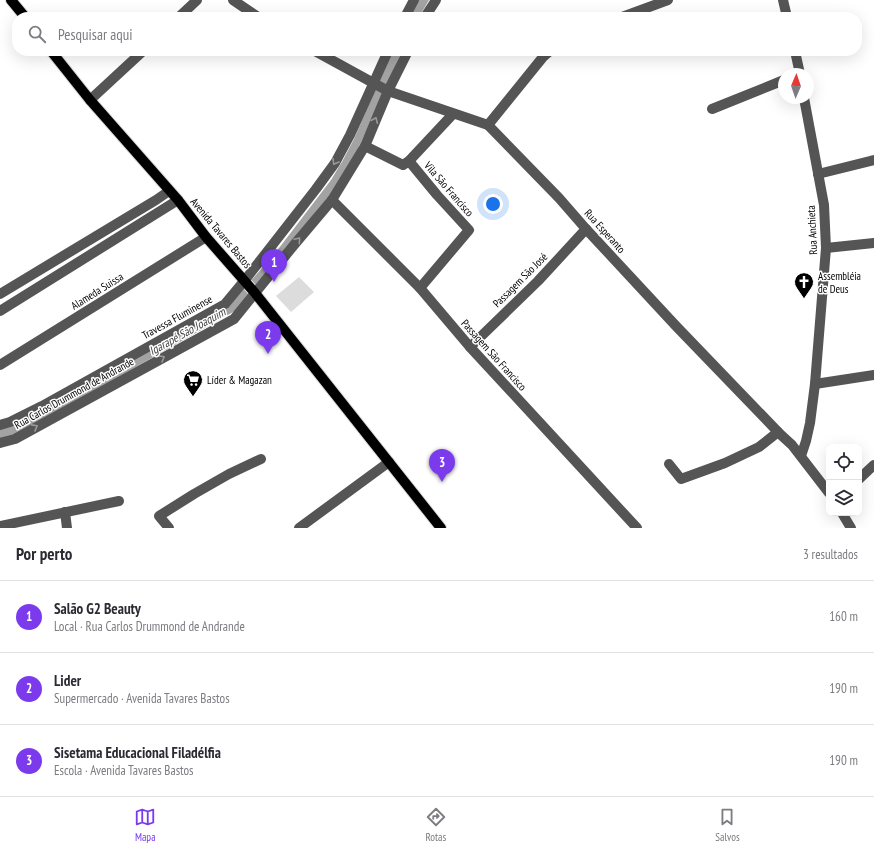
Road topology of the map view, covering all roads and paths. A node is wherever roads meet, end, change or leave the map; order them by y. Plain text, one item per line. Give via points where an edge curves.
1 (11, 0) edge
2 (197, 0) edge
3 (233, 0) edge
4 (414, 0) edge
5 (436, 0) edge
6 (668, 0) edge
7 (783, 0) edge
8 (21, 12) edge
9 (184, 12) edge
10 (251, 12) edge
11 (408, 12) edge
12 (428, 12) edge
13 (636, 12) edge
14 (786, 12) edge
15 (55, 56) edge
16 (138, 56) edge
17 (324, 56) edge
18 (387, 56) edge
19 (404, 56) edge
20 (544, 56) edge
21 (796, 56) edge
22 (799, 68) edge
23 (778, 82) edge
24 (381, 87) junction
25 (90, 100) junction
26 (805, 104) edge
27 (712, 109) dead end
28 (452, 114) junction
29 (488, 125) junction
30 (364, 146) junction
31 (874, 160) edge
32 (409, 161) junction
33 (818, 174) junction
34 (169, 191) junction
35 (178, 200) junction
36 (332, 200) junction
37 (586, 229) junction
38 (206, 237) junction
39 (874, 243) edge
40 (826, 248) junction
41 (246, 281) junction
42 (420, 288) junction
43 (255, 292) junction
44 (0, 294) edge
45 (0, 311) edge
46 (470, 347) junction
47 (0, 366) edge
48 (874, 375) edge
49 (815, 384) junction
50 (0, 425) edge
51 (778, 432) junction
52 (0, 443) edge
53 (801, 456) junction
54 (261, 459) dead end
55 (388, 462) junction
56 (669, 464) dead end
57 (874, 465) edge
58 (862, 476) edge
59 (826, 489) edge
60 (118, 500) dead end
61 (65, 512) junction
62 (844, 516) edge
63 (0, 526) edge
64 (68, 528) edge
65 (169, 528) edge
66 (299, 528) edge
67 (441, 528) edge
68 (637, 528) edge
69 (851, 528) edge

1 - 8 main road
2 - 9 street
3 - 10 street
4 - 11 street
5 - 12 street
6 - 13 street
7 - 14 street
15 - 25 main road, Avenida Tavares Bastos
16 - 25 street
17 - 24 street, Rua Esperanto
18 - 24 street, Travessa Fluminense
19 - 24 street, Rua Carlos Drummond de Andrande
20 - 29 street
21 - 22 street
23 - 27 street
24 - 28 street, Rua Esperanto
30 -> 24 street, Rua Carlos Drummond de Andrande
24 -> 41 street, Travessa Fluminense via 335,163
25 - 34 main road, Avenida Tavares Bastos
26 - 33 street, Rua Anchieta
28 - 29 street, Rua Esperanto
28 - 32 street, Vila São Francisco
29 - 37 street, Rua Esperanto
30 - 32 street, Vila São Francisco via 403,165
30 - 36 street, Rua Carlos Drummond de Andrande
31 - 33 street
32 - 42 street, Vila São Francisco via 469,230
33 - 40 street, Rua Anchieta via 824,205
34 - 35 main road, Avenida Tavares Bastos
34 - 44 street
35 - 38 main road, Avenida Tavares Bastos
35 - 45 street
36 - 42 street, Passagem São Francisco
43 -> 36 street, Rua Carlos Drummond de Andrande
37 - 46 street, Passagem São José via 538,281
37 - 51 street, Rua Esperanto
38 - 41 main road, Avenida Tavares Bastos
38 - 47 street, Alameda Suissa
39 - 40 street
40 - 49 street, Rua Anchieta
41 - 43 main road, Avenida Tavares Bastos
41 - 50 street, Travessa Fluminense via 225,304 42,406
42 - 46 street, Passagem São Francisco
52 -> 43 street, Rua Carlos Drummond de Andrande via 15,439 234,319
43 - 55 main road, Avenida Tavares Bastos
46 - 68 street, Passagem São Francisco
48 - 49 street
49 - 53 street, Rua Anchieta via 810,424
51 - 53 street, Rua Esperanto
51 - 56 street via 758,447 725,463 681,479
53 - 59 street, Rua Esperanto
54 - 65 street via 229,474 160,516
55 - 66 street
55 - 67 main road, Avenida Tavares Bastos
57 - 58 street
60 - 61 street
61 - 63 street
61 - 64 street
62 - 69 street

